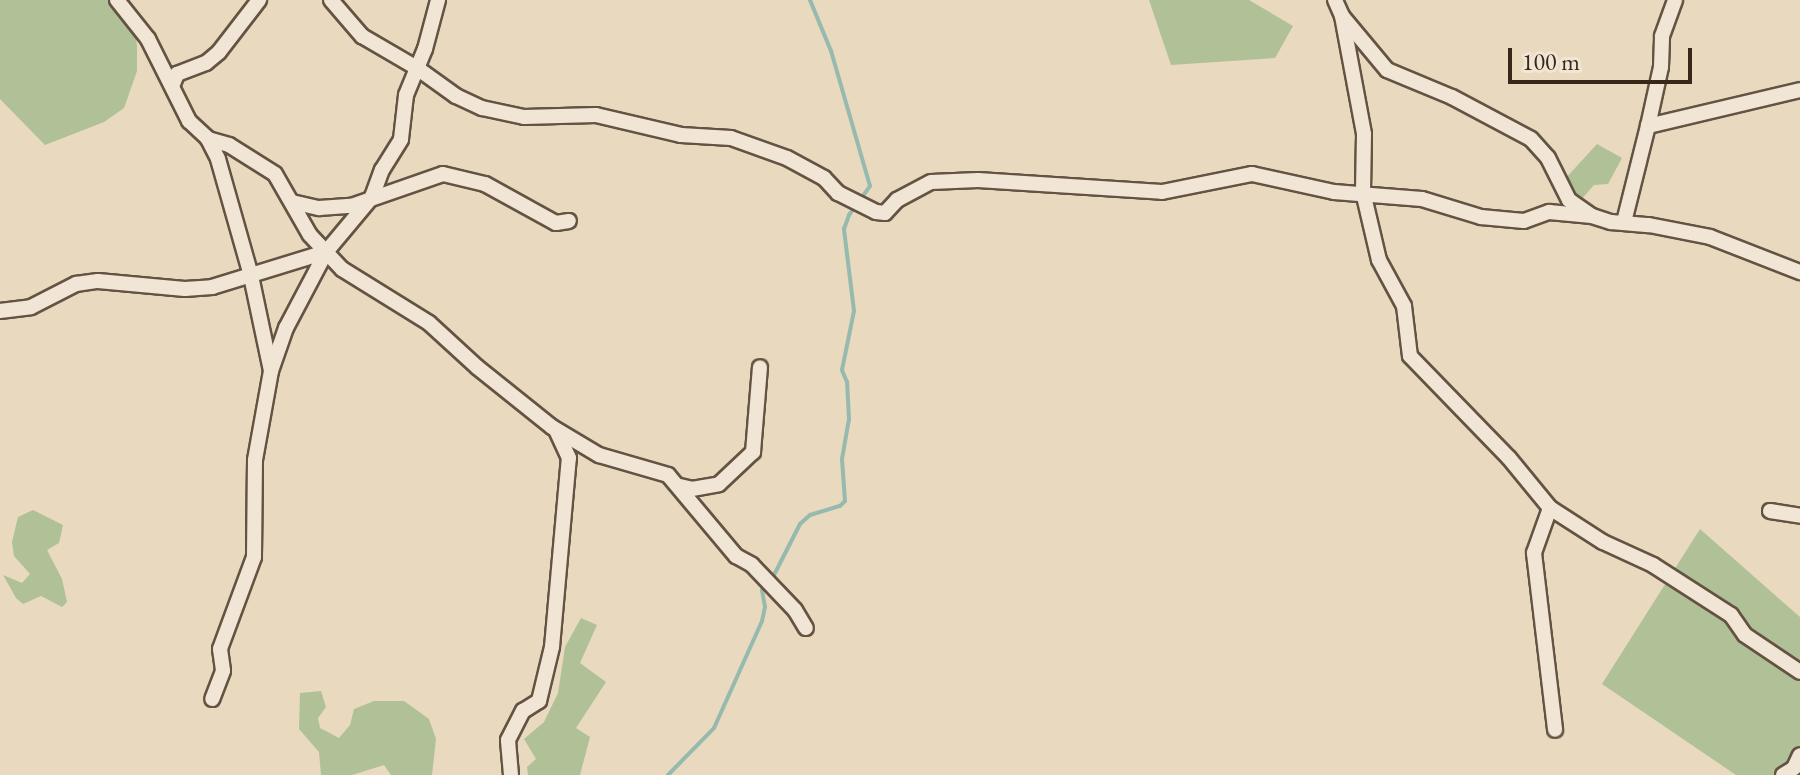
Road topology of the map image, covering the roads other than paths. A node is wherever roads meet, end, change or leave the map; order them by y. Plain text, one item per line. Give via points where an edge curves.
1 (117, 0) edge
2 (259, 0) edge
3 (331, 0) edge
4 (438, 0) edge
5 (1335, 0) edge
6 (1675, 0) edge
7 (1342, 16) junction
8 (417, 68) junction
9 (173, 84) junction
10 (1800, 90) edge
11 (1648, 126) junction
12 (208, 139) junction
13 (1363, 192) junction
14 (372, 197) junction
15 (292, 202) junction
16 (1592, 216) junction
17 (569, 221) dead end
18 (1624, 222) junction
19 (326, 252) junction
20 (1800, 272) edge
21 (251, 276) junction
22 (0, 311) edge
23 (760, 367) dead end
24 (271, 371) junction
25 (556, 429) junction
26 (680, 486) junction
27 (1550, 508) junction
28 (1770, 511) dead end
29 (1800, 516) edge
30 (806, 628) dead end
31 (1800, 672) edge
32 (212, 699) dead end
33 (1555, 730) dead end
34 (1800, 755) edge
35 (511, 775) edge
36 (1783, 775) edge

1 - 9 street via 148,39
2 - 9 street via 219,52 177,74
3 - 8 street via 362,36
4 - 8 street
5 - 7 street
6 - 11 street via 1662,36
7 - 13 street via 1364,134
7 - 16 street via 1387,70 1531,139 1548,158 1569,200
8 - 13 street via 456,96 505,114 596,115 761,146 824,178 838,193 885,213 897,200 931,182 978,180 1162,192 1252,174 1334,192
8 - 14 street via 406,95 401,139
9 - 12 street via 177,102
10 - 11 street
11 - 18 street
12 - 15 street via 266,166
12 - 21 street
13 - 16 street via 1422,199 1481,217 1524,221 1549,212
13 - 27 street via 1379,260 1404,306 1410,356
14 - 15 street via 351,206 319,208
14 - 17 street via 443,174 456,175 485,184 556,223
14 - 19 street
15 - 19 street
16 - 18 street
18 - 20 street via 1710,237
19 - 21 street
19 - 24 street via 286,328
19 - 25 street via 364,284 429,323
21 - 22 street via 185,289 98,281 76,284 31,307
21 - 24 street
23 - 26 street via 753,452 719,484
24 - 32 street via 255,460 254,557 220,649 223,671
25 - 26 street via 599,455 668,475
25 - 35 street via 569,458 554,632 539,701 523,711 508,740
26 - 30 street via 736,556 752,565
27 - 31 street via 1731,615 1745,635
27 - 33 street via 1534,553
28 - 29 street
34 - 36 street

